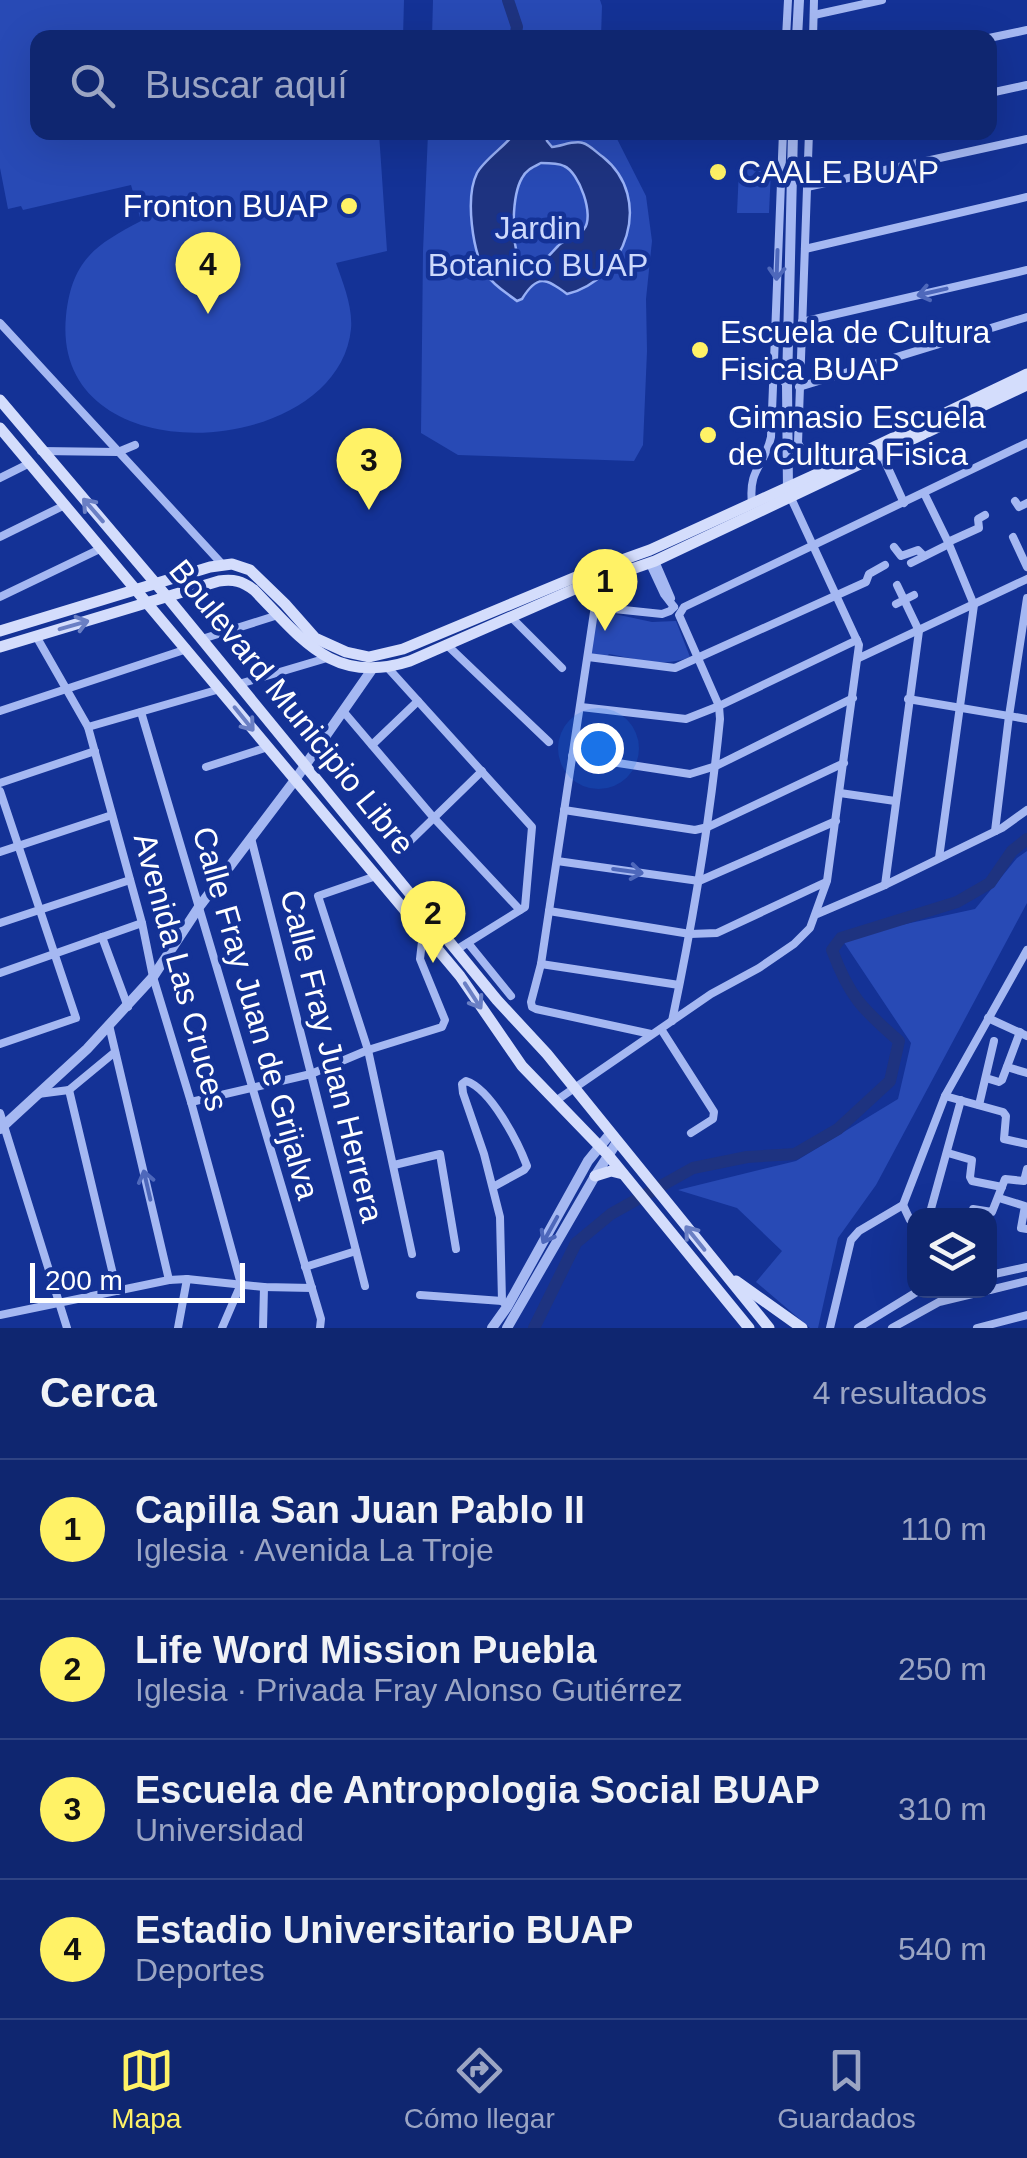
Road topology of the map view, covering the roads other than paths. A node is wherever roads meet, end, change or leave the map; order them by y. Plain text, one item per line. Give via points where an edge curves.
1 (788, 0) edge
2 (799, 0) edge
3 (814, 0) edge
4 (882, 0) edge
5 (818, 14) junction
6 (786, 30) edge
7 (798, 30) edge
8 (815, 30) edge
9 (1027, 30) edge
10 (997, 36) edge
11 (1027, 84) edge
12 (997, 91) edge
13 (782, 140) edge
14 (793, 140) edge
15 (810, 140) edge
16 (1027, 140) edge
17 (807, 188) junction
18 (1027, 198) edge
19 (804, 249) junction
20 (1027, 270) edge
21 (1027, 317) edge
22 (802, 322) junction
23 (0, 323) edge
24 (789, 328) junction
25 (801, 340) junction
26 (774, 364) junction
27 (1027, 374) edge
28 (1027, 384) edge
29 (793, 386) junction
30 (0, 400) edge
31 (0, 428) edge
32 (1027, 442) edge
33 (135, 445) dead end
34 (42, 450) junction
35 (118, 452) junction
36 (882, 455) junction
37 (30, 463) junction
38 (830, 468) junction
39 (0, 478) edge
40 (788, 492) junction
41 (924, 494) junction
42 (752, 502) junction
43 (1015, 502) dead end
44 (904, 503) junction
45 (1027, 503) edge
46 (65, 505) junction
47 (986, 515) dead end
48 (0, 537) edge
49 (1013, 537) dead end
50 (949, 543) junction
51 (814, 546) junction
52 (894, 547) dead end
53 (102, 548) junction
54 (1018, 548) edge
55 (924, 556) junction
56 (652, 562) junction
57 (911, 562) dead end
58 (222, 564) junction
59 (886, 565) dead end
60 (1027, 568) edge
61 (1027, 580) edge
62 (156, 584) junction
63 (897, 585) dead end
64 (138, 590) junction
65 (836, 595) junction
66 (914, 595) dead end
67 (0, 597) edge
68 (168, 598) junction
69 (1027, 598) edge
70 (148, 603) junction
71 (900, 603) junction
72 (974, 605) junction
73 (676, 611) junction
74 (278, 615) junction
75 (511, 617) junction
76 (0, 630) edge
77 (919, 631) junction
78 (36, 636) junction
79 (202, 639) junction
80 (857, 640) junction
81 (447, 645) junction
82 (0, 647) edge
83 (187, 649) junction
84 (588, 657) junction
85 (328, 658) junction
86 (698, 658) junction
87 (859, 658) junction
88 (373, 668) junction
89 (388, 668) junction
90 (562, 668) dead end
91 (239, 684) junction
92 (66, 689) junction
93 (220, 689) junction
94 (852, 698) junction
95 (908, 700) junction
96 (418, 701) junction
97 (718, 706) junction
98 (582, 707) junction
99 (960, 709) junction
100 (0, 711) edge
101 (343, 711) junction
102 (142, 712) junction
103 (1009, 716) junction
104 (1027, 719) edge
105 (88, 727) junction
106 (550, 742) dead end
107 (372, 745) junction
108 (268, 747) junction
109 (94, 751) junction
110 (572, 756) junction
111 (844, 763) junction
112 (305, 766) junction
113 (716, 766) junction
114 (206, 767) dead end
115 (482, 771) junction
116 (295, 780) junction
117 (0, 783) edge
118 (0, 792) edge
119 (840, 792) junction
120 (895, 800) junction
121 (564, 810) junction
122 (1027, 810) edge
123 (112, 815) junction
124 (434, 817) junction
125 (836, 822) junction
126 (708, 827) junction
127 (995, 831) junction
128 (251, 838) junction
129 (18, 846) junction
130 (403, 848) dead end
131 (0, 852) edge
132 (939, 858) junction
133 (556, 861) junction
134 (376, 876) junction
135 (130, 880) junction
136 (699, 881) junction
137 (827, 881) junction
138 (886, 885) junction
139 (199, 907) junction
140 (40, 910) junction
141 (520, 910) junction
142 (549, 912) junction
143 (817, 914) junction
144 (0, 923) edge
145 (142, 924) junction
146 (423, 932) junction
147 (690, 934) junction
148 (102, 937) junction
149 (468, 943) junction
150 (456, 950) junction
151 (1027, 951) edge
152 (55, 954) junction
153 (541, 964) junction
154 (0, 974) edge
155 (153, 977) junction
156 (679, 985) junction
157 (512, 996) dead end
158 (128, 1007) junction
159 (988, 1018) junction
160 (672, 1021) junction
161 (110, 1025) junction
162 (657, 1032) junction
163 (1023, 1034) edge
164 (994, 1041) dead end
165 (0, 1044) edge
166 (368, 1050) junction
167 (115, 1052) junction
168 (1007, 1067) junction
169 (1027, 1073) edge
170 (311, 1074) junction
171 (986, 1078) junction
172 (253, 1088) junction
173 (573, 1088) junction
174 (68, 1090) junction
175 (38, 1094) junction
176 (946, 1096) junction
177 (557, 1100) junction
178 (961, 1100) junction
179 (191, 1102) junction
180 (980, 1105) junction
181 (0, 1113) edge
182 (2, 1127) edge
183 (930, 1132) junction
184 (691, 1133) dead end
185 (614, 1138) junction
186 (952, 1138) junction
187 (1027, 1144) edge
188 (604, 1150) junction
189 (948, 1153) junction
190 (394, 1165) junction
191 (1027, 1169) edge
192 (623, 1174) junction
193 (595, 1176) junction
194 (493, 1187) junction
195 (1002, 1187) junction
196 (998, 1198) junction
197 (902, 1205) junction
198 (931, 1208) edge
199 (994, 1208) edge
200 (907, 1214) edge
201 (1024, 1229) edge
202 (456, 1250) dead end
203 (356, 1251) junction
204 (412, 1254) dead end
205 (306, 1267) junction
206 (1027, 1267) edge
207 (724, 1272) junction
208 (997, 1273) edge
209 (187, 1279) junction
210 (169, 1280) junction
211 (1027, 1281) edge
212 (241, 1284) junction
213 (365, 1286) dead end
214 (264, 1287) junction
215 (312, 1288) junction
216 (997, 1288) edge
217 (117, 1291) junction
218 (420, 1295) dead end
219 (907, 1298) edge
220 (937, 1298) edge
221 (956, 1298) edge
222 (61, 1302) junction
223 (939, 1302) junction
224 (504, 1304) junction
225 (0, 1313) edge
226 (1027, 1315) edge
227 (68, 1328) edge
228 (178, 1328) edge
229 (222, 1328) edge
230 (263, 1328) edge
231 (320, 1328) edge
232 (492, 1328) edge
233 (507, 1328) edge
234 (750, 1328) edge
235 (770, 1328) edge
236 (802, 1328) edge
237 (830, 1328) edge
238 (858, 1328) edge
239 (892, 1328) edge
240 (973, 1328) edge

1 - 6 street
2 - 7 street
3 - 5 street
4 - 5 street
5 - 8 street
9 - 10 street
11 - 12 street
13 -> 26 street
14 - 24 street
15 - 17 street
16 - 17 street
17 - 19 street
18 - 19 street
19 - 22 street
20 -> 22 street
21 - 29 street
22 - 25 street
23 - 35 street
24 - 25 street
24 - 29 street
25 - 29 street
26 - 29 street
26 - 42 street via 770,445 753,475
27 - 38 main road
28 - 36 main road
29 - 38 street via 800,449
29 - 40 street
30 - 34 main road, Boulevard Municipio Libre
31 - 37 main road, Boulevard Municipio Libre
32 - 41 street
33 - 35 street
34 - 35 street
62 -> 34 main road, Boulevard Municipio Libre
35 - 58 street
36 - 40 main road
36 - 44 street
37 - 39 street
37 - 46 main road, Boulevard Municipio Libre
38 - 40 main road
40 - 42 main road
40 - 51 street
40 - 56 main road
41 - 44 street
41 - 50 street
42 - 58 main road via 650,550 370,658 315,638 250,570
43 - 45 street
44 - 51 street
46 - 48 street
46 - 53 main road, Boulevard Municipio Libre
47 - 50 street via 978,519 980,528
49 - 54 street
50 - 55 street
50 - 72 street
51 - 65 street
51 - 73 street
52 - 55 street via 901,556 918,550
53 - 64 main road, Boulevard Municipio Libre
53 - 67 street
54 - 60 street
55 - 57 street
56 - 73 street
56 - 75 main road
58 - 62 main road
59 - 65 street
61 - 72 street
62 - 64 main road
62 - 68 main road, Boulevard Municipio Libre
63 - 71 street
64 - 70 main road, Boulevard Municipio Libre
64 - 76 main road
65 - 80 street
65 - 86 street
66 - 71 street
68 - 70 main road
68 - 74 main road via 233,580
68 - 79 main road, Boulevard Municipio Libre
69 - 103 street
78 -> 70 main road
70 - 83 main road, Boulevard Municipio Libre
71 - 77 street
72 - 77 street
72 - 99 street
73 - 84 street via 596,603
73 - 86 street
74 - 79 street
74 - 85 main road
75 - 81 main road
75 - 90 street
77 - 87 street
77 - 95 street
78 - 82 main road
78 - 92 street, Avenida Las Cruces
79 - 91 main road, Boulevard Municipio Libre
80 - 87 street
80 - 97 street
81 - 89 main road
81 - 106 street
83 - 92 street
83 - 93 main road, Boulevard Municipio Libre
84 - 86 street via 670,669
84 - 98 street
85 - 88 main road
85 - 91 street
86 - 97 street
87 - 94 street
88 - 89 main road
88 - 101 street
89 - 96 street
91 - 112 main road, Boulevard Municipio Libre
92 - 100 street
92 - 105 street, Avenida Las Cruces
93 - 102 street
93 -> 108 main road, Boulevard Municipio Libre
94 - 111 street
94 - 113 street
95 - 99 street
95 - 120 street
96 - 107 street
96 - 115 street
97 - 98 street via 680,720
97 - 113 street
98 - 110 street
99 - 103 street
99 - 132 street
101 - 107 street
101 - 112 street
102 - 105 street
102 - 139 street, Calle Fray Juan de Grijalva
103 - 104 street
103 - 127 street
105 - 109 street, Avenida Las Cruces
107 - 124 street
108 - 114 street
108 - 116 main road, Boulevard Municipio Libre
109 - 117 street
109 - 123 street, Avenida Las Cruces
110 - 113 street via 690,774
110 - 121 street
111 - 119 street
111 - 126 street
112 - 116 street
112 - 150 main road, Boulevard Municipio Libre
113 - 126 street
115 - 124 street
115 - 141 street via 532,827
116 - 128 street
116 - 134 main road, Boulevard Municipio Libre
118 - 129 street
119 - 120 street
119 - 125 street
120 - 138 street
121 - 126 street via 690,830
121 - 133 street
122 - 127 street
123 - 129 street
123 - 135 street, Avenida Las Cruces
124 - 130 street
124 - 141 street
125 - 136 street
125 - 137 street
126 - 136 street
127 - 132 street
128 - 139 street
128 - 170 street, Calle Fray Juan Herrera
129 - 131 street
129 - 140 street
132 - 138 street
133 -> 136 street
133 - 142 street
134 - 146 main road, Boulevard Municipio Libre
134 - 166 street via 318,896
135 - 140 street
135 - 145 street, Avenida Las Cruces
136 - 147 street
137 - 143 street
137 - 147 street via 718,933
138 - 143 street
139 - 155 street
139 - 172 street, Calle Fray Juan de Grijalva
140 - 144 street
140 - 152 street
141 - 149 street
142 - 147 street
142 - 153 street
143 - 160 street via 794,944
145 - 148 street
145 - 155 street, Avenida Las Cruces
146 - 166 street via 420,959 445,1024
146 -> 177 main road, Boulevard Municipio Libre via 522,1066
147 - 156 street
148 - 152 street
148 - 158 street
149 - 150 street
149 - 157 street
150 - 173 main road, Boulevard Municipio Libre
151 - 159 street
152 - 154 street
152 - 165 street via 76,1018
153 - 156 street
153 - 162 street via 532,1007
155 - 158 street
155 - 179 street, Avenida Las Cruces
156 - 160 street
158 - 161 street
159 - 163 street
159 - 176 street
160 - 162 street
161 - 167 street
161 - 175 street
162 - 173 street
162 - 184 street via 714,1112
163 - 168 street
164 - 171 street
166 - 170 street
166 - 190 street
167 - 174 street
210 -> 167 street
168 - 169 street
168 - 171 street via 1001,1082
170 - 172 street
170 - 203 street, Calle Fray Juan Herrera
171 - 180 street
172 - 179 street
172 - 205 street, Calle Fray Juan de Grijalva
173 - 177 street
173 - 185 main road, Boulevard Municipio Libre
174 - 175 street
174 - 217 street
175 - 182 street
176 - 178 street
176 - 183 street
177 - 188 main road, Boulevard Municipio Libre
178 - 180 street
178 - 186 street
179 - 212 street, Avenida Las Cruces
180 - 187 street via 1005,1114 1004,1139
181 - 182 street
182 - 222 street
183 - 186 street
183 - 197 street
185 - 188 street
207 -> 185 main road, Boulevard Municipio Libre
186 - 189 street
188 - 192 main road, Boulevard Municipio Libre
188 - 193 street
188 -> 224 street via 588,1161
189 - 195 street via 972,1160 972,1181
189 - 198 street
190 - 202 street via 440,1154
190 - 204 street
191 - 195 street via 1024,1181 1005,1179
192 - 193 main road
192 - 234 main road, Boulevard Municipio Libre
193 - 233 street
194 - 194 street via 463,1093 466,1081 501,1116 527,1166
194 - 224 street
195 - 196 street
196 - 199 street
196 - 201 street via 1026,1206
197 - 200 street
197 - 237 street via 851,1240
203 - 205 street
203 - 213 street, Calle Fray Juan Herrera
205 - 215 street, Calle Fray Juan de Grijalva
206 - 208 street
207 - 235 main road, Boulevard Municipio Libre
207 - 236 main road
209 - 210 street
209 - 212 street
209 - 228 street
210 - 217 street
211 - 216 street
212 - 214 street
212 - 229 street
214 - 215 street
214 - 230 street
215 - 231 street, Calle Fray Juan de Grijalva
217 - 222 street
218 - 224 street
219 - 238 street
220 - 223 street
221 - 223 street
222 - 225 street
222 - 227 street
223 - 239 street
224 - 232 street
226 - 240 street

